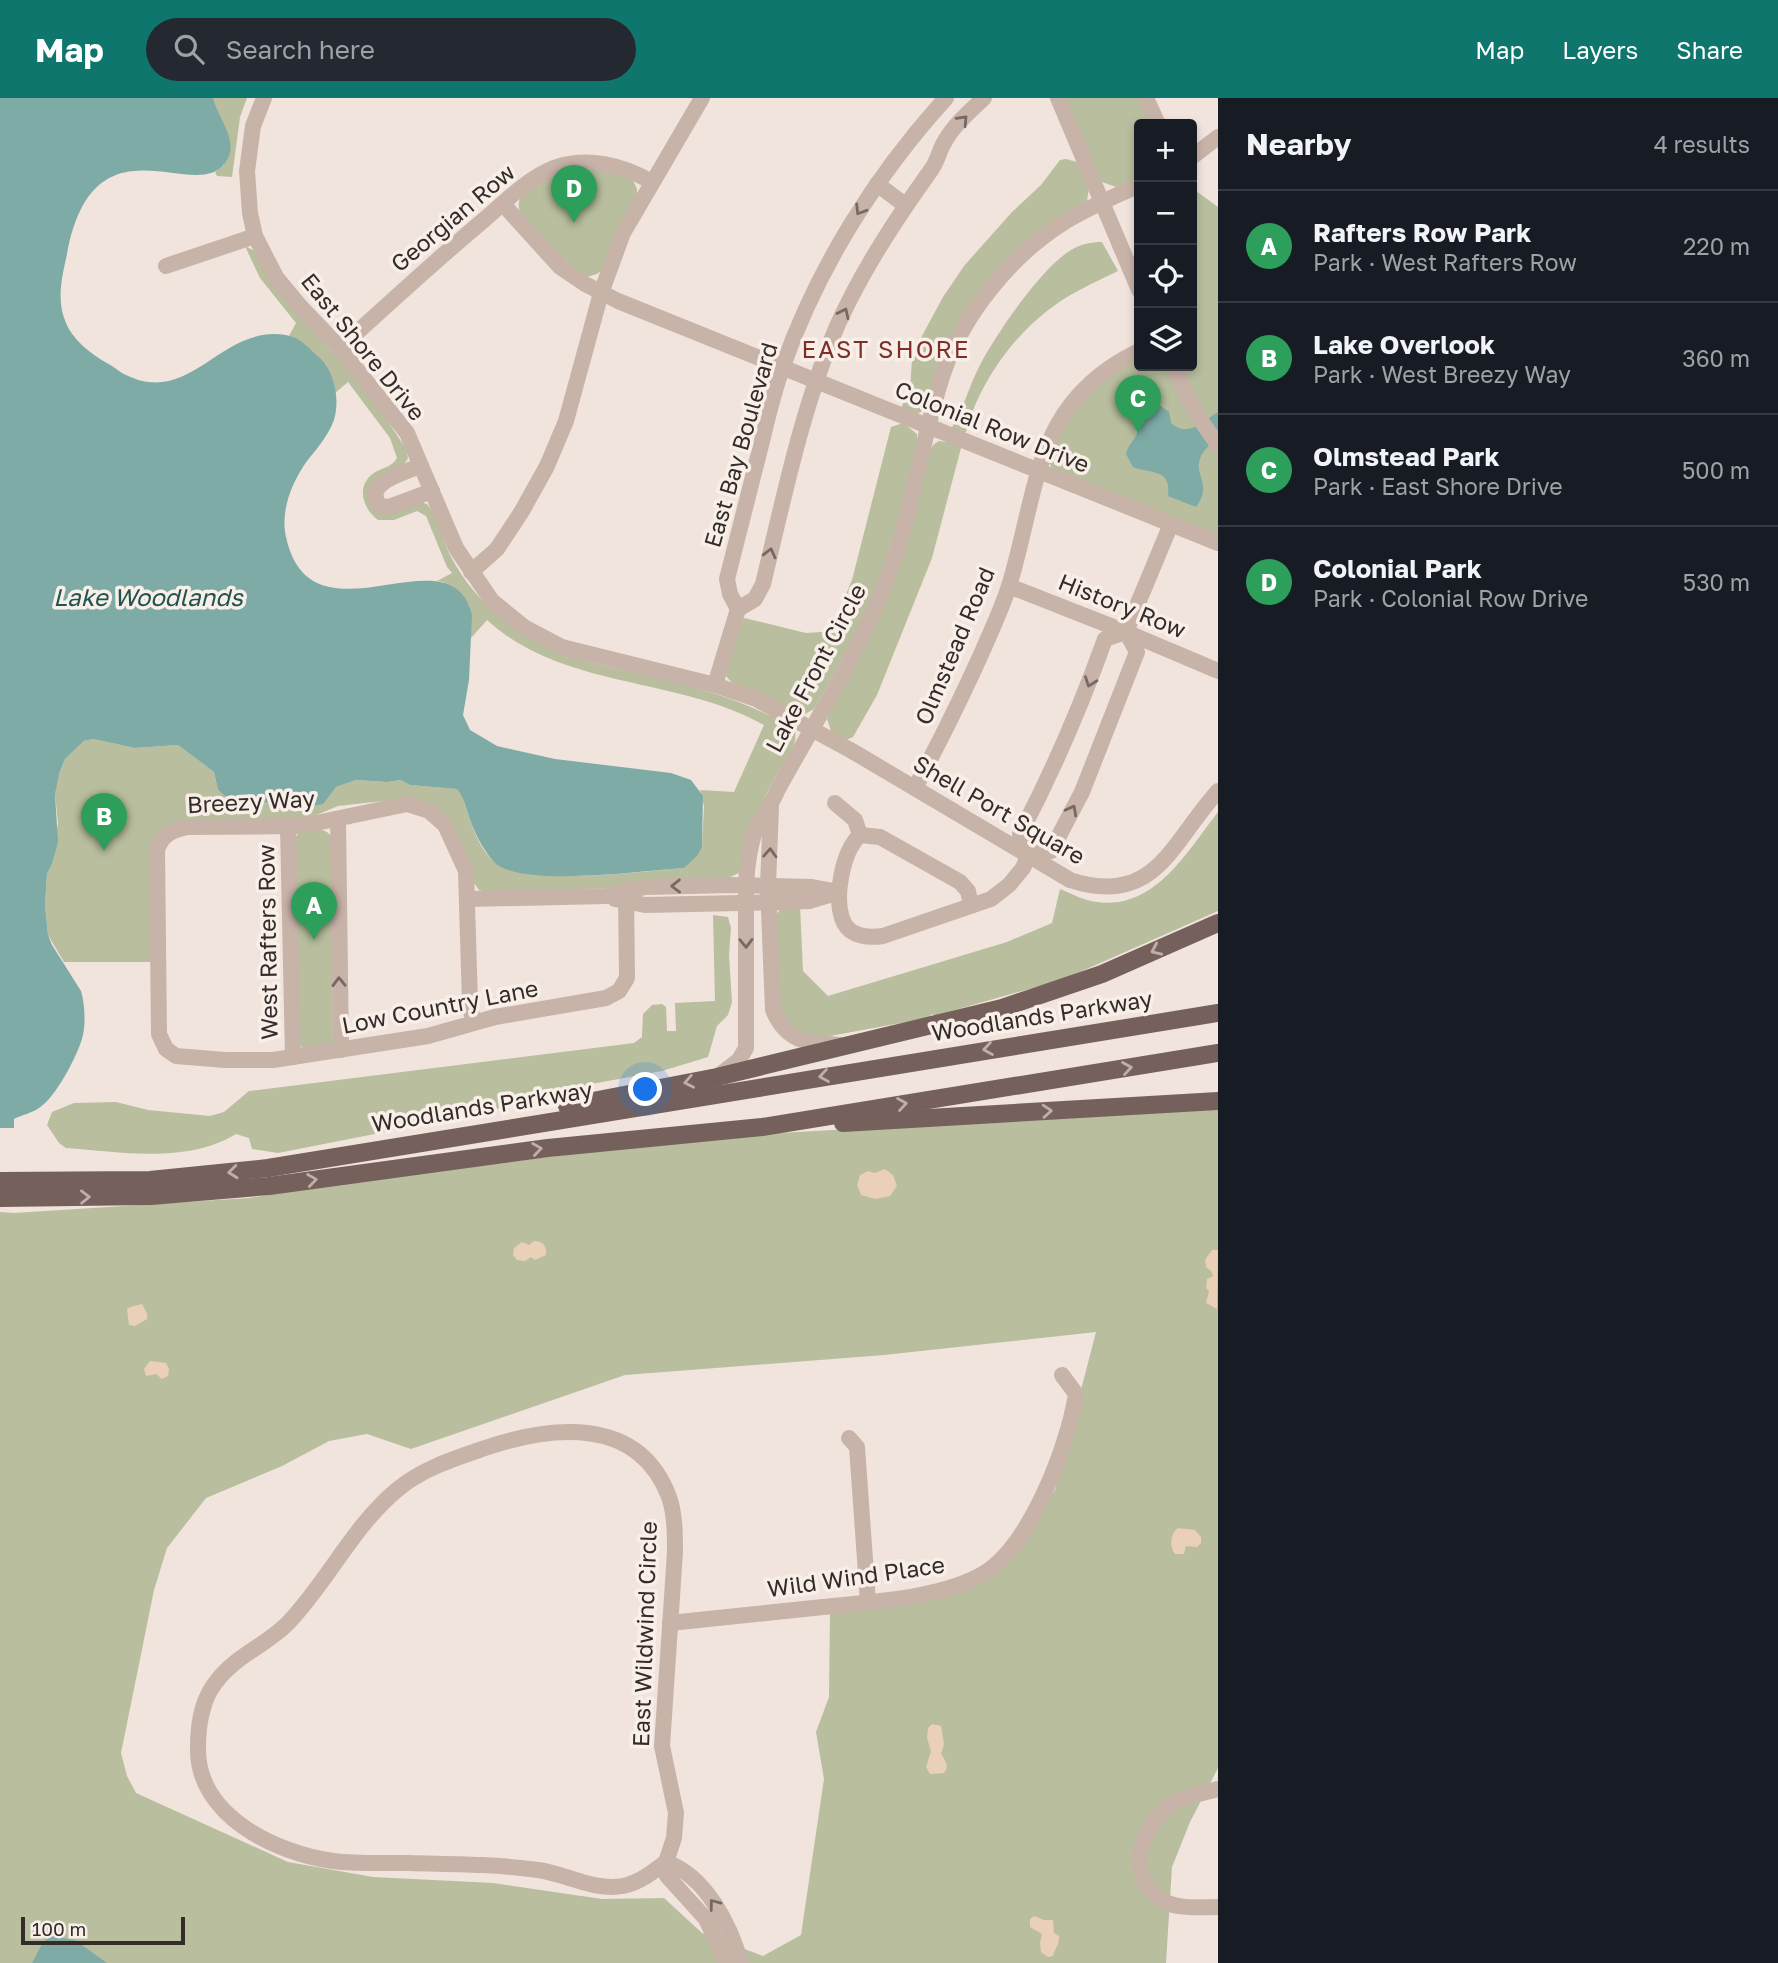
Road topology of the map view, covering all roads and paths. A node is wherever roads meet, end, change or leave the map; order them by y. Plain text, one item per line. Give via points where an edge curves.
1 (264, 98) edge
2 (702, 98) edge
3 (946, 98) edge
4 (984, 98) edge
5 (1058, 98) edge
6 (1146, 98) edge
7 (1156, 119) edge
8 (1218, 137) edge
9 (1197, 153) edge
10 (652, 182) junction
11 (877, 184) junction
12 (1134, 188) edge
13 (1103, 203) junction
14 (503, 204) junction
15 (905, 205) junction
16 (256, 236) junction
17 (166, 266) dead end
18 (1134, 278) edge
19 (601, 293) junction
20 (340, 348) junction
21 (1134, 354) edge
22 (782, 367) junction
23 (1175, 371) edge
24 (817, 381) junction
25 (929, 427) junction
26 (1218, 445) edge
27 (420, 466) junction
28 (1040, 470) junction
29 (432, 491) junction
30 (1171, 524) junction
31 (1218, 543) edge
32 (471, 572) junction
33 (1009, 586) junction
34 (738, 609) junction
35 (1126, 632) junction
36 (1218, 671) edge
37 (715, 685) junction
38 (811, 730) junction
39 (915, 788) junction
40 (1218, 791) edge
41 (835, 803) dead end
42 (771, 807) junction
43 (338, 819) junction
44 (288, 827) junction
45 (860, 835) junction
46 (1029, 854) junction
47 (746, 885) junction
48 (839, 892) junction
49 (769, 894) junction
50 (626, 896) junction
51 (468, 899) junction
52 (745, 902) junction
53 (971, 906) junction
54 (1218, 923) edge
55 (1218, 1013) edge
56 (473, 1022) junction
57 (840, 1045) junction
58 (166, 1049) joint
59 (341, 1050) junction
60 (1218, 1053) edge
61 (293, 1057) junction
62 (717, 1077) junction
63 (1218, 1101) edge
64 (762, 1127) junction
65 (373, 1150) junction
66 (0, 1181) edge
67 (12, 1193) edge
68 (1062, 1375) dead end
69 (849, 1438) dead end
70 (868, 1602) junction
71 (670, 1623) junction
72 (1218, 1788) edge
73 (666, 1863) junction
74 (1218, 1907) edge
75 (727, 1963) edge
76 (741, 1963) edge

1 - 16 street, East Shore Drive via 253,126 247,171
2 - 10 street
3 - 11 street, East Bay Boulevard
15 -> 4 street via 934,166 946,139
5 - 13 street
6 - 7 street
8 - 9 street
10 - 14 street, Georgian Row via 608,164 584,163 555,168 527,182
10 - 19 street via 623,233
11 - 15 street
11 -> 22 street, East Bay Boulevard via 834,255
12 - 13 street, Lake Front Circle
13 - 18 street
13 - 25 street, Lake Front Circle via 1038,241 983,300 944,372
14 - 19 street, Colonial Row Drive via 560,267
14 - 20 street, Georgian Row
24 -> 15 street via 839,322
16 - 17 street
16 - 20 street, East Shore Drive via 276,276
19 - 22 street, Colonial Row Drive
19 - 32 street via 566,421 547,466 497,548
20 - 27 street, East Shore Drive via 407,433
21 - 28 street, Olmstead Road via 1075,397 1055,425
22 - 24 street, Colonial Row Drive
22 - 34 street, East Bay Boulevard via 727,579
23 - 26 street
24 - 25 street, Colonial Row Drive
34 -> 24 street via 755,598 763,584
25 - 28 street, Colonial Row Drive
25 - 38 street, Lake Front Circle via 903,532 878,604
27 - 29 street, East Shore Drive
27 - 29 street via 381,483 374,499 389,507
28 - 30 street, Colonial Row Drive
28 - 33 street, Olmstead Road
29 - 32 street, East Shore Drive
30 - 31 street, Colonial Row Drive
30 - 35 street
32 - 37 street, East Shore Drive via 492,601 524,627 562,647
33 - 35 street, History Row
33 - 39 street, Olmstead Road via 954,714
34 - 37 street
35 - 36 street, History Row
35 -> 46 street via 1105,639 1082,705 1020,834
46 -> 35 street via 1051,851 1082,792 1137,652
37 - 38 street, East Shore Drive via 756,699
38 - 39 street, Shell Port Square
38 - 42 street, Lake Front Circle
39 - 46 street, Shell Port Square
40 - 46 street, Shell Port Square via 1165,861 1131,883 1112,888 1090,886 1070,880
41 - 45 street via 855,820
42 - 47 street, Lake Front Circle via 757,827
49 -> 42 street, Lake Front Circle
43 - 44 street, Breezy Way
43 - 51 street, Breezy Way via 407,804 429,811 445,825 466,871
59 -> 43 street
44 - 58 street, Breezy Way via 188,827 176,829 160,841 159,1034
44 - 61 street, West Rafters Row
45 - 48 street via 847,853
45 - 53 street via 880,837 960,883 968,891
46 - 53 street via 1009,885 992,899
47 - 49 street
47 -> 50 street via 645,887
47 - 52 street, Lake Front Circle
48 - 49 street via 809,901
48 - 53 street via 845,924 870,938
49 - 52 street
49 - 57 street, Lake Front Circle via 771,998 777,1020 793,1037
50 - 51 street
50 - 52 street via 645,905
50 - 56 street, Low Country Lane via 627,978 620,991 606,998
51 - 56 street
52 -> 62 street, Lake Front Circle via 746,1048 739,1060
54 -> 57 main road via 1056,991
55 -> 65 main road, Woodlands Parkway
56 - 59 street, Low Country Lane via 428,1036
57 - 62 main road
58 - 61 street, Low Country Lane via 176,1056 225,1060
59 - 61 street, Low Country Lane
64 -> 60 main road, Woodlands Parkway
62 -> 65 main road via 404,1139
64 -> 63 main road
67 -> 64 main road, Woodlands Parkway via 151,1196 269,1186 548,1148
65 -> 67 main road, Woodlands Parkway via 268,1168
66 - 67 main road, Woodlands Parkway
68 - 70 street, Wild Wind Place via 1076,1394 1073,1416 1041,1501 1001,1560 985,1573 944,1590
69 - 70 street via 857,1447
70 - 71 street, Wild Wind Place
71 - 73 street, East Wildwind Circle via 662,1746 676,1813
71 - 73 street, East Wildwind Circle via 674,1522 670,1499 647,1462 625,1443 587,1432 536,1433 502,1442 442,1464 400,1487 380,1505 286,1625 241,1656 215,1683 201,1717 198,1752 200,1772 218,1803 254,1833 305,1855 334,1861 509,1866 604,1887 636,1882
72 - 74 street via 1173,1804 1156,1819 1138,1858 1140,1875 1161,1900 1181,1906
73 - 75 street via 667,1876 706,1919
76 -> 73 street via 716,1905 679,1867

